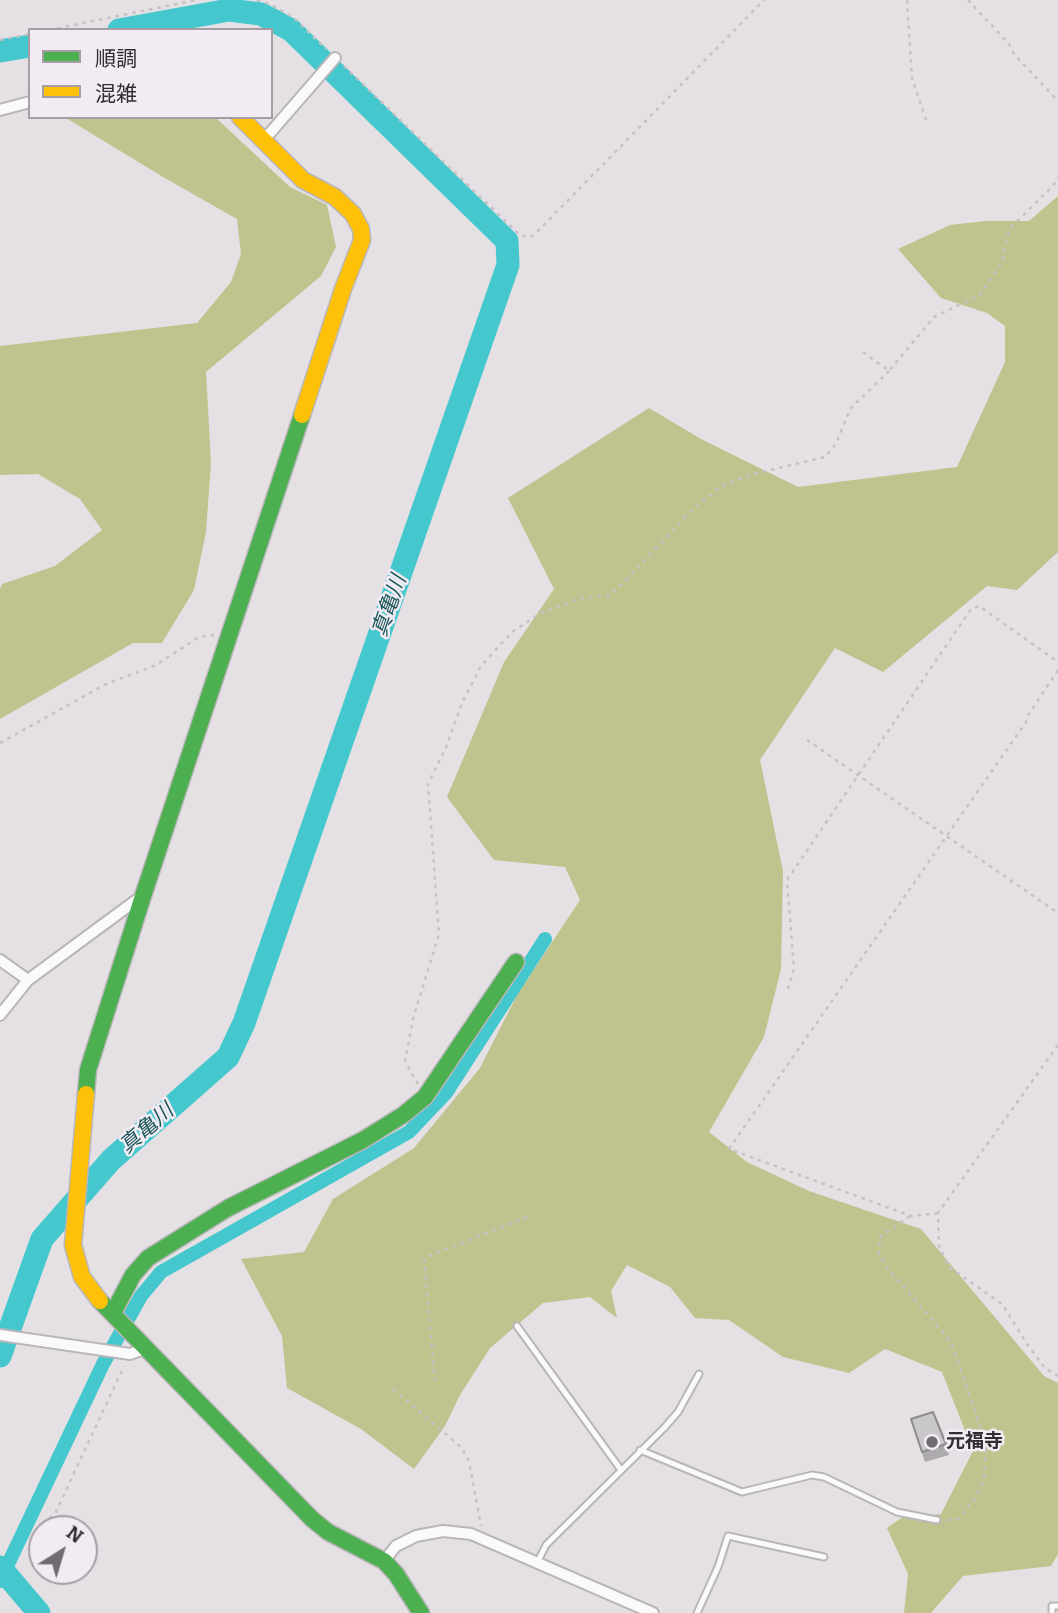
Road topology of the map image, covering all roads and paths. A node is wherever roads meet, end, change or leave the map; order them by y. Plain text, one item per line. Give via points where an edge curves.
1 (196, 0) edge
2 (257, 0) edge
3 (764, 0) edge
4 (907, 0) edge
5 (968, 0) edge
6 (59, 28) edge
7 (28, 34) edge
8 (0, 40) edge
9 (335, 58) junction
10 (1058, 101) edge
11 (28, 103) edge
12 (0, 110) edge
13 (242, 119) edge
14 (927, 123) dead end
15 (262, 139) junction
16 (1058, 177) edge
17 (863, 352) dead end
18 (889, 372) junction
19 (230, 632) junction
20 (1058, 662) edge
21 (1058, 670) edge
22 (807, 740) dead end
23 (0, 743) edge
24 (859, 775) junction
25 (947, 836) junction
26 (143, 896) junction
27 (1058, 913) edge
28 (0, 960) edge
29 (516, 962) dead end
30 (28, 980) junction
31 (788, 989) dead end
32 (0, 1015) edge
33 (1058, 1045) edge
34 (425, 1097) junction
35 (938, 1213) junction
36 (532, 1215) dead end
37 (911, 1216) junction
38 (113, 1313) junction
39 (517, 1326) dead end
40 (0, 1335) edge
41 (146, 1348) junction
42 (130, 1353) junction
43 (699, 1374) dead end
44 (1058, 1376) edge
45 (435, 1381) dead end
46 (393, 1389) dead end
47 (640, 1450) junction
48 (621, 1469) junction
49 (54, 1515) edge
50 (937, 1520) joint
51 (484, 1540) junction
52 (824, 1557) dead end
53 (384, 1561) junction
54 (537, 1563) junction
55 (1058, 1605) edge
56 (421, 1613) edge
57 (653, 1613) edge
58 (697, 1613) edge
59 (1052, 1613) edge

1 - 6 path
2 - 9 path via 294,18
3 - 9 path via 533,236 522,236
4 - 14 path via 912,78
5 - 10 path
7 - 8 path
9 - 15 street
11 - 12 street
13 - 15 street
15 - 19 street via 303,180 335,197 353,214 362,240
16 - 18 path via 1009,229 1002,261 980,295 934,317
17 - 18 path
18 - 34 path via 850,409 836,444 825,457 749,475 720,487 608,596 581,598 541,612 512,632 481,666 428,784 439,934 405,1061
19 - 23 path via 199,637 154,666 106,684
19 - 26 street
20 - 24 path via 979,606 971,609
21 - 25 path
22 - 24 path
24 - 25 path
24 - 31 path via 788,880 793,969
25 - 27 path
25 - 37 path via 729,1149
26 - 30 street
26 - 38 street via 88,1070 76,1185 73,1245 82,1277
28 - 30 street
29 - 34 street
30 - 32 street
33 - 35 path
34 - 38 street via 363,1140 228,1208 148,1258 133,1275
35 - 37 path
35 - 44 path via 939,1246 949,1267 1002,1304 1045,1368
36 - 45 path via 424,1261
37 - 50 path via 880,1237 879,1254 951,1342 986,1443 978,1496 958,1519
38 - 41 street
39 - 48 lane
40 - 42 street
41 - 42 street
41 - 53 street via 312,1519
42 - 49 path
43 - 47 lane via 678,1412
46 - 51 path via 461,1447
47 - 48 lane
47 - 50 lane via 742,1492 812,1475 897,1512
48 - 54 lane via 546,1545
51 - 53 street via 443,1531 416,1536 396,1546
51 - 54 street
52 - 58 lane via 727,1536
53 - 56 street
54 - 57 street
55 - 59 lane via 1052,1606

